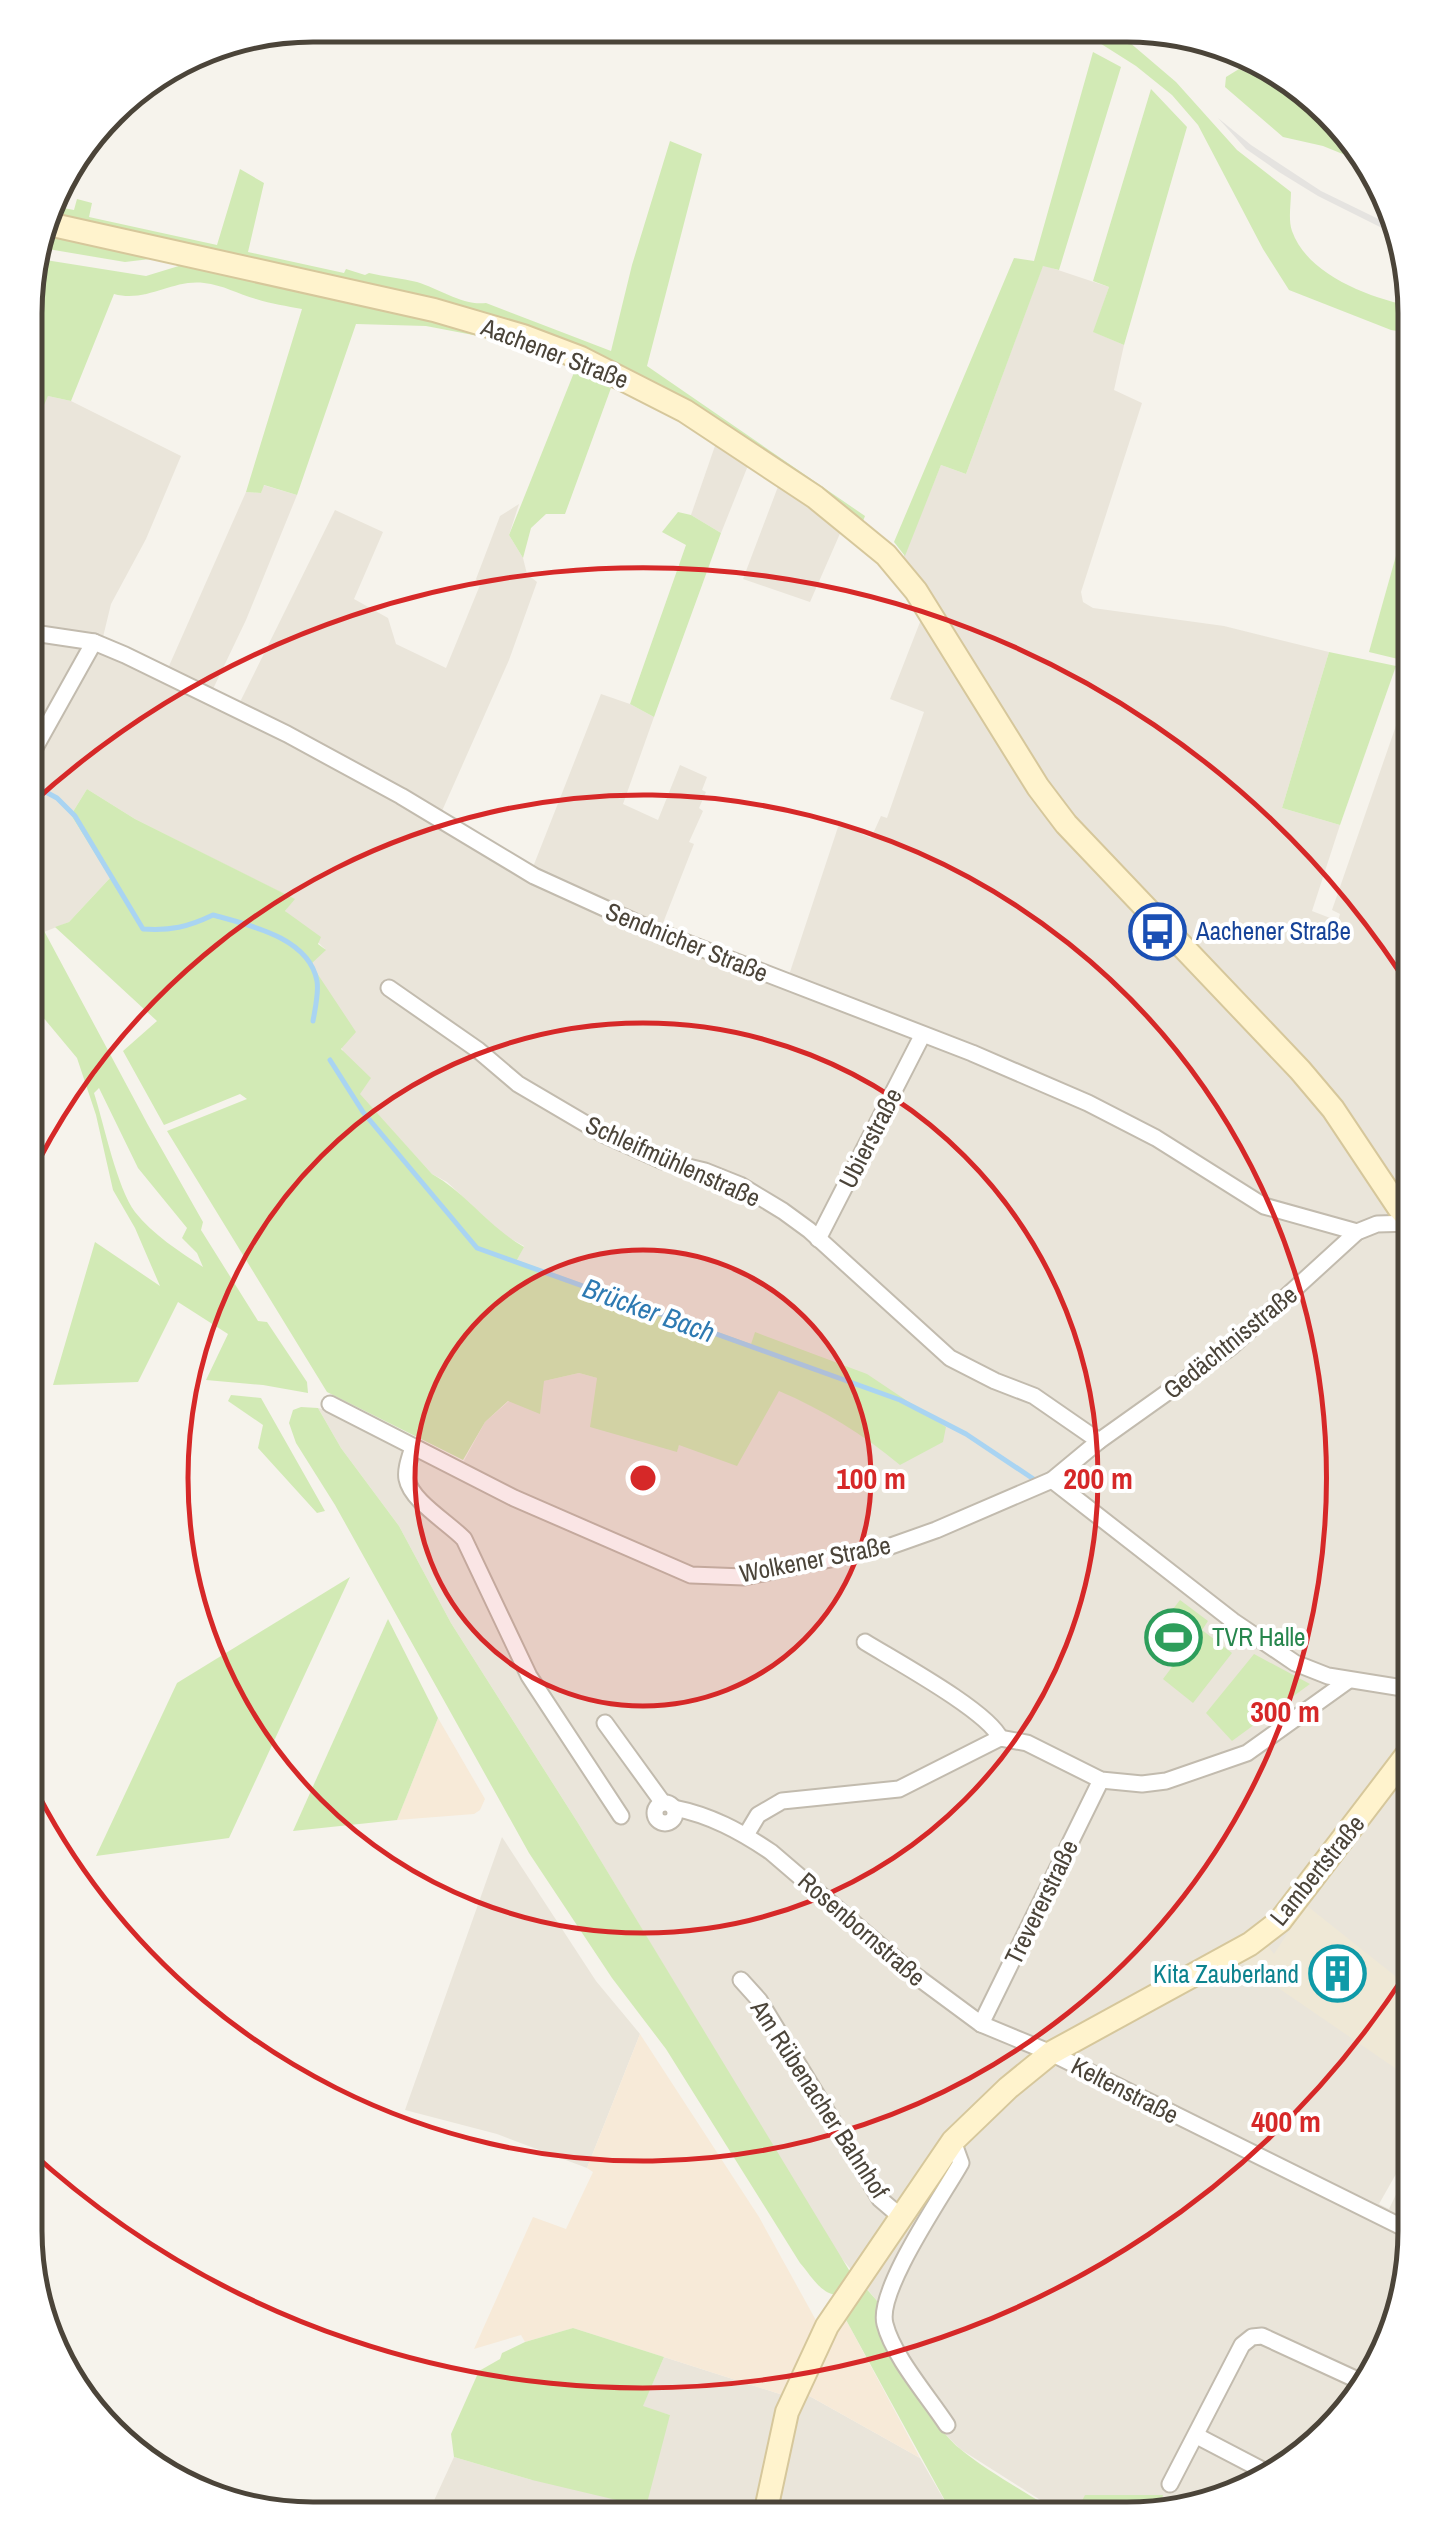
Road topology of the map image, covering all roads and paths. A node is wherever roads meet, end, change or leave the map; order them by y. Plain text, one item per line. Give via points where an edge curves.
1 (57, 226) edge
2 (42, 634) edge
3 (94, 642) junction
4 (42, 735) edge
5 (389, 988) dead end
6 (922, 1036) junction
7 (1398, 1199) edge
8 (1398, 1223) edge
9 (1356, 1232) junction
10 (818, 1238) junction
11 (330, 1404) dead end
12 (1099, 1440) junction
13 (412, 1447) junction
14 (1052, 1480) junction
15 (865, 1642) dead end
16 (1349, 1680) junction
17 (1397, 1687) edge
18 (605, 1723) dead end
19 (1000, 1738) junction
20 (1397, 1766) edge
21 (1101, 1780) junction
22 (621, 1816) dead end
23 (746, 1835) junction
24 (741, 1980) dead end
25 (981, 2024) junction
26 (1051, 2053) junction
27 (953, 2141) junction
28 (901, 2217) junction
29 (1397, 2225) edge
30 (1353, 2378) edge
31 (946, 2424) dead end
32 (1197, 2436) junction
33 (1258, 2468) edge
34 (1170, 2484) dead end
35 (768, 2502) edge

1 - 7 main road, Aachener Straße via 434,310 522,336 638,385 815,497 903,574 1066,824 1300,1070
2 - 3 street, Sendnicher Straße
3 - 4 street
3 - 6 street, Sendnicher Straße via 287,734 534,876
5 - 10 street, Schleifmühlenstraße via 518,1084 603,1134 740,1185
6 - 9 street, Sendnicher Straße via 1088,1103 1264,1206
6 - 10 street, Ubierstraße
8 - 9 street
9 - 12 street, Gedächtnisstraße via 1231,1347
10 - 12 street, Schleifmühlenstraße via 950,1358 1034,1396
11 - 13 street, Wolkener Straße
12 - 14 street, Gedächtnisstraße
13 - 14 street, Wolkener Straße via 691,1574 744,1577 888,1547
13 - 22 street via 406,1476 411,1489 464,1539 529,1676
14 - 16 street via 1271,1648 1312,1672
15 - 19 street via 991,1724
16 - 17 street
16 - 21 street via 1227,1763 1166,1781
18 - 23 street, Rosenbornstraße via 668,1806 702,1813
19 - 21 street via 1027,1743
19 - 23 street via 899,1788 768,1806
20 - 26 main road, Lambertstraße via 1280,1920 1250,1944
21 - 25 street, Trevererstraße
23 - 25 street, Rosenbornstraße
24 - 28 street, Am Rübenacher Bahnhof via 880,2198
25 - 26 street, Rosenbornstraße
26 - 27 main road, Lambertstraße
26 - 29 street, Keltenstraße
27 - 28 main road, Lambertstraße
27 - 31 street via 961,2163 883,2306 888,2333
28 - 35 main road, Lambertstraße via 827,2326 787,2412
30 - 32 street via 1252,2337
32 - 33 street
32 - 34 street

